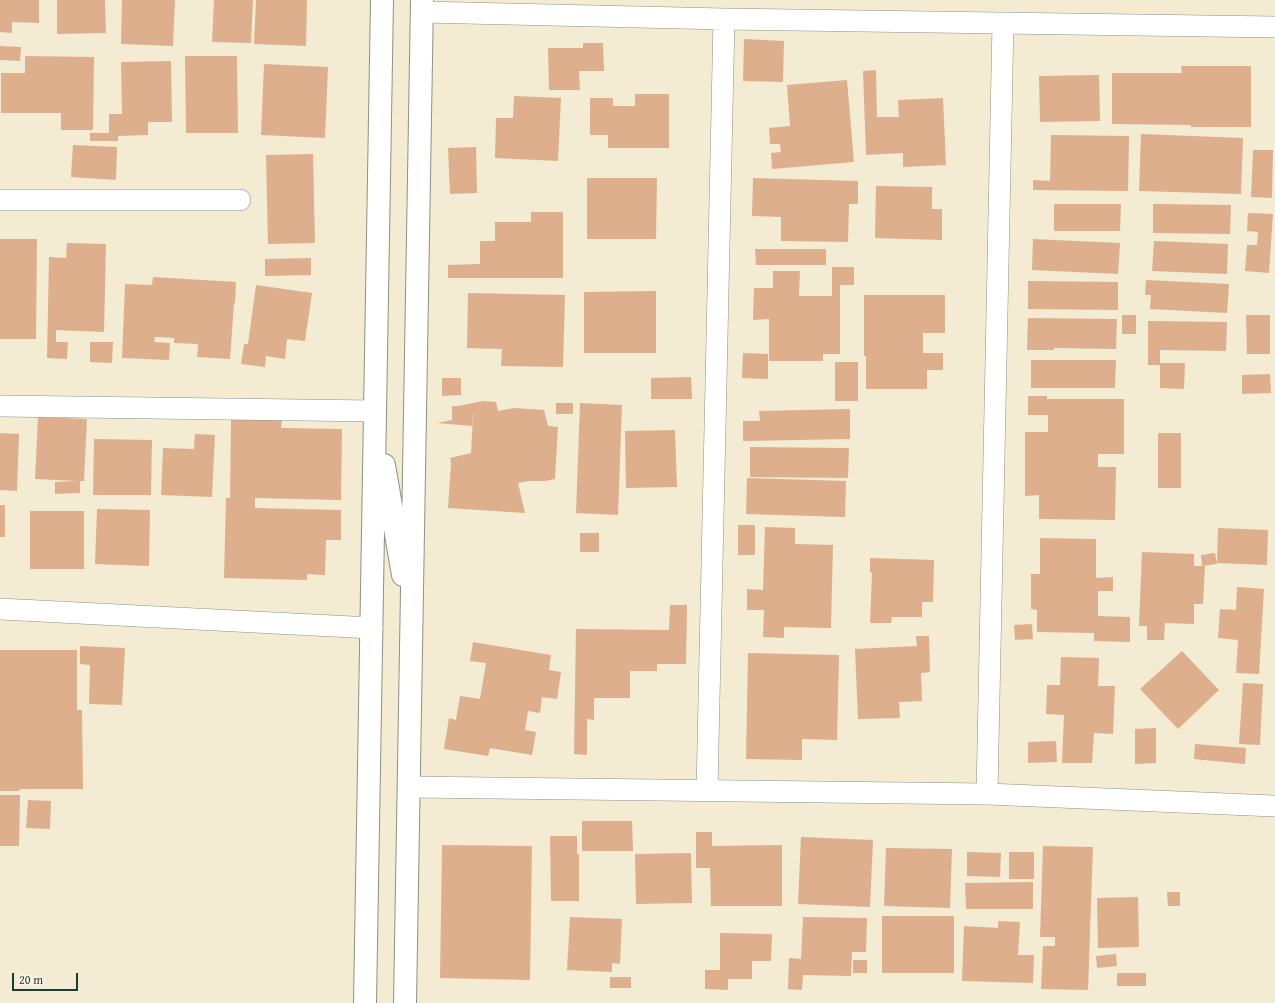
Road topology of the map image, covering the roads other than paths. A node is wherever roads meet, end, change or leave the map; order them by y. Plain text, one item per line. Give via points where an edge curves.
1 (382, 0) edge
2 (422, 6) edge
3 (724, 19) junction
4 (1003, 23) junction
5 (1275, 27) edge
6 (0, 200) edge
7 (240, 200) dead end
8 (0, 406) edge
9 (375, 410) junction
10 (0, 609) edge
11 (372, 628) junction
12 (412, 630) junction
13 (409, 788) junction
14 (707, 791) junction
15 (987, 794) junction
16 (1275, 806) edge
17 (365, 1003) edge
18 (405, 1003) edge

1 - 9 street
2 - 3 street
2 - 12 street
3 - 4 street
3 - 14 street
4 - 5 street
4 - 15 street
6 - 7 street
8 - 9 street
9 - 11 street
9 - 12 street
10 - 11 street
11 - 17 street
12 - 13 street
13 - 14 street
13 - 18 street
14 - 15 street
15 - 16 street

